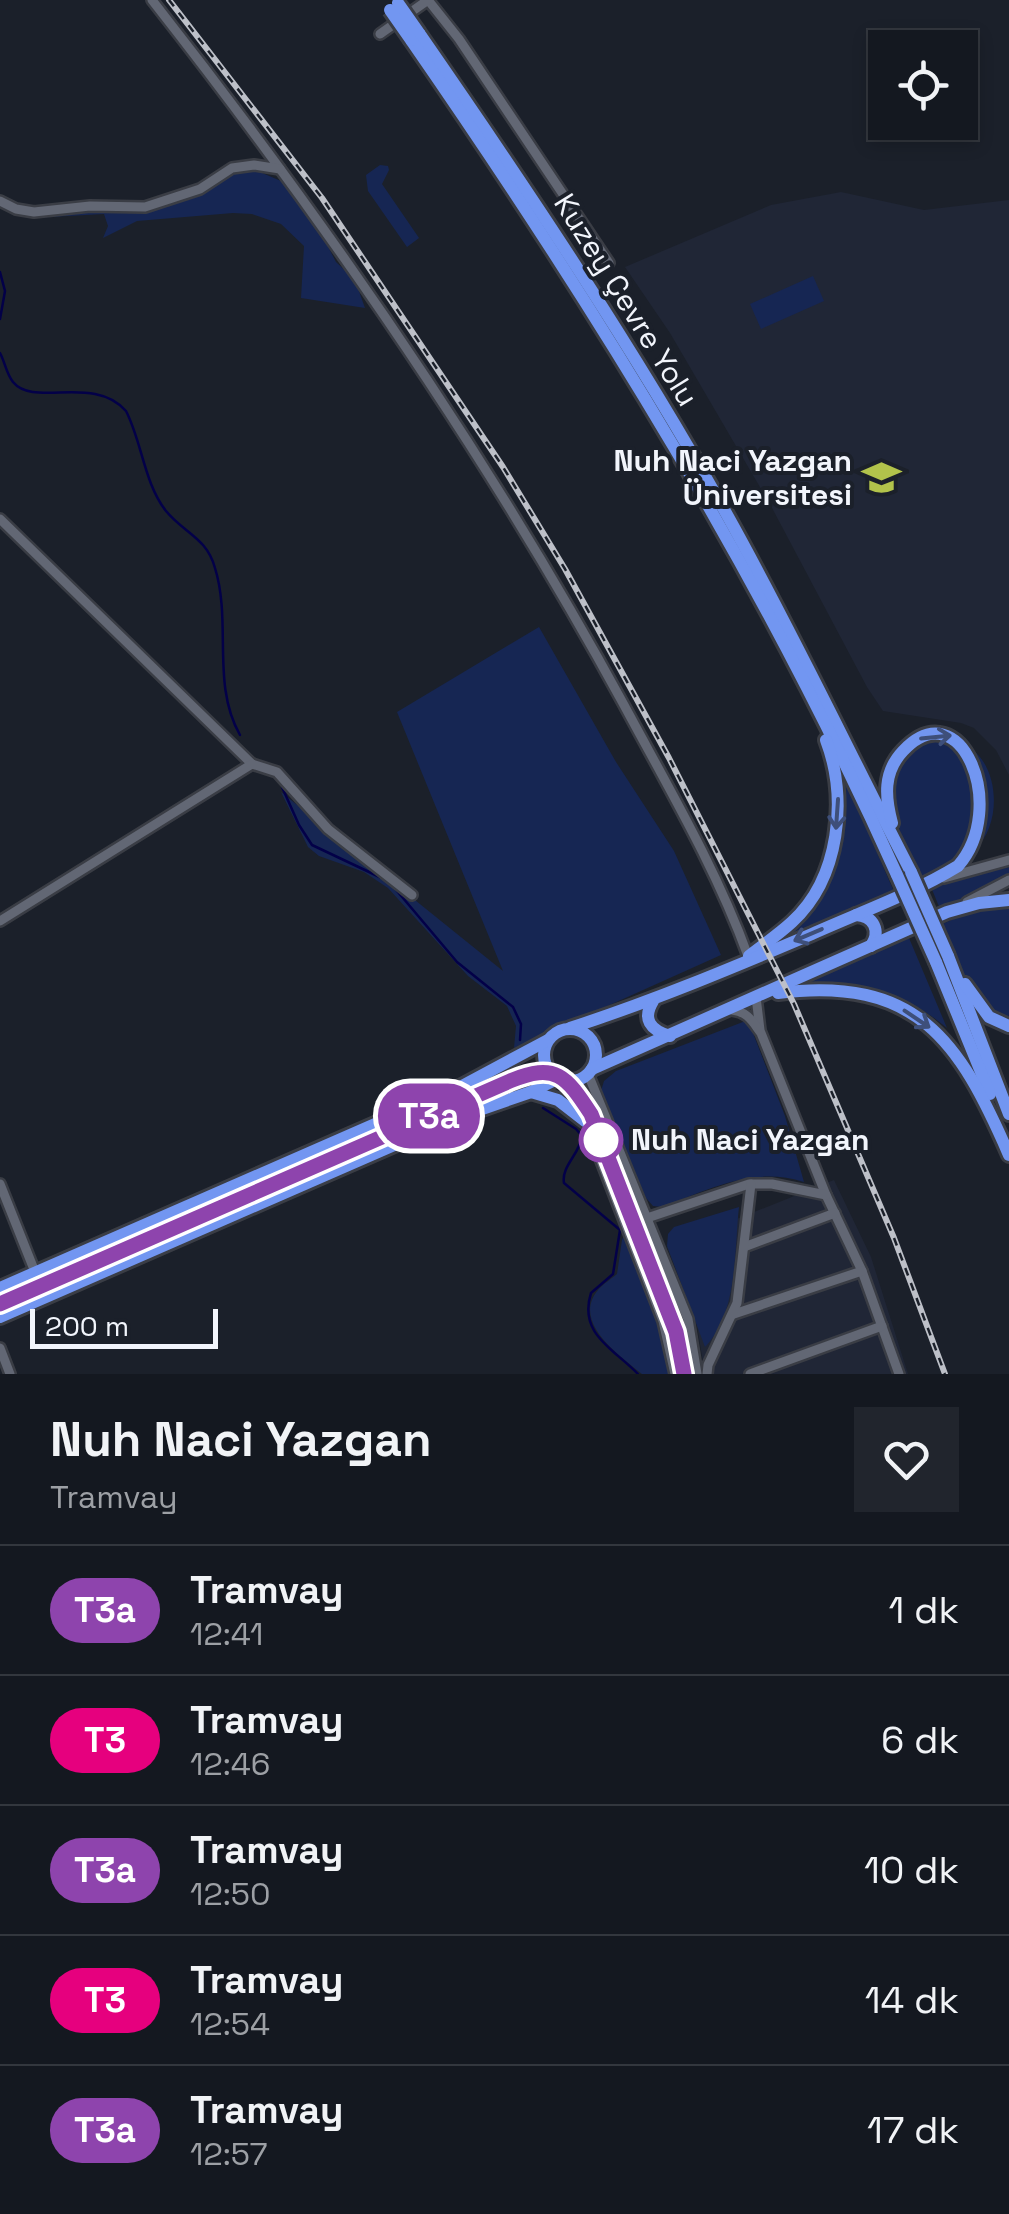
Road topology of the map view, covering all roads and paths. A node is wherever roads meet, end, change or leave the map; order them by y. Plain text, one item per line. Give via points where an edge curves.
1 (152, 0) edge
2 (428, 0) edge
3 (392, 3) edge
4 (380, 34) dead end
5 (415, 36) junction
6 (280, 169) junction
7 (0, 201) edge
8 (609, 264) dead end
9 (0, 520) edge
10 (774, 624) junction
11 (252, 764) junction
12 (988, 764) dead end
13 (990, 836) dead end
14 (1009, 860) edge
15 (904, 873) junction
16 (1009, 880) edge
17 (930, 882) junction
18 (412, 895) dead end
19 (1009, 900) edge
20 (946, 912) junction
21 (854, 916) junction
22 (0, 920) edge
23 (870, 948) junction
24 (748, 956) junction
25 (942, 959) junction
26 (734, 967) junction
27 (756, 997) junction
28 (653, 1001) junction
29 (729, 1009) junction
30 (1009, 1026) edge
31 (570, 1028) junction
32 (761, 1033) junction
33 (670, 1036) junction
34 (548, 1040) junction
35 (590, 1071) junction
36 (564, 1080) junction
37 (530, 1092) junction
38 (1009, 1114) edge
39 (585, 1121) junction
40 (1009, 1146) edge
41 (1009, 1154) edge
42 (0, 1184) edge
43 (751, 1184) junction
44 (826, 1196) junction
45 (3, 1203) edge
46 (835, 1213) junction
47 (647, 1218) junction
48 (744, 1247) junction
49 (862, 1271) junction
50 (35, 1272) junction
51 (0, 1288) edge
52 (734, 1314) junction
53 (0, 1317) edge
54 (882, 1326) junction
55 (0, 1348) edge
56 (10, 1374) edge
57 (674, 1374) edge
58 (698, 1374) edge
59 (707, 1374) edge
60 (750, 1374) edge
61 (899, 1374) edge

1 - 6 street
2 - 4 street
2 - 8 street
3 - 5 highway, bridge
5 - 10 highway, Kuzey Çevre Yolu via 634,376
5 - 15 highway, Kuzey Çevre Yolu via 587,279 686,442 795,638
6 - 7 street via 232,168 200,189 146,207 34,212
6 - 24 street via 421,367 543,560 670,790
9 - 11 street
10 - 15 highway, Kuzey Çevre Yolu
10 -> 24 highway via 830,752 837,820 831,854 811,898
11 - 18 street via 277,772 328,829
11 - 22 street
15 -> 12 highway via 887,801 887,782 901,752 939,733 968,742
13 - 17 highway via 967,860
14 - 17 street
15 - 25 highway, bridge
16 - 20 street
17 - 21 highway
19 - 20 highway
20 - 23 highway
21 - 23 highway via 874,924
21 -> 26 highway
23 - 27 highway
24 - 26 highway
25 - 30 highway via 979,1008
25 - 38 highway
25 - 40 highway
26 - 28 highway
27 - 29 highway
27 - 32 street
27 -> 41 highway via 855,992 913,1016 963,1062
28 - 31 highway
28 - 33 highway via 649,1023
29 - 32 street via 743,1011
29 - 33 highway
31 - 34 highway
31 - 35 highway via 594,1044
32 - 44 street
33 - 35 highway
34 - 36 highway via 548,1070
34 - 50 highway via 462,1086
35 - 36 highway
35 - 47 street
36 - 37 highway
36 - 39 street
37 - 39 highway via 558,1100
37 - 53 highway
39 - 57 street via 664,1321
42 - 45 street
43 - 44 street
43 - 47 street
43 - 48 street
44 - 46 street
45 - 50 street
46 - 48 street
46 - 49 street
47 - 58 street via 688,1319
48 - 52 street
49 - 52 street
49 - 54 street
50 - 51 highway
52 - 59 street
54 - 60 street
54 - 61 street
55 - 56 street

